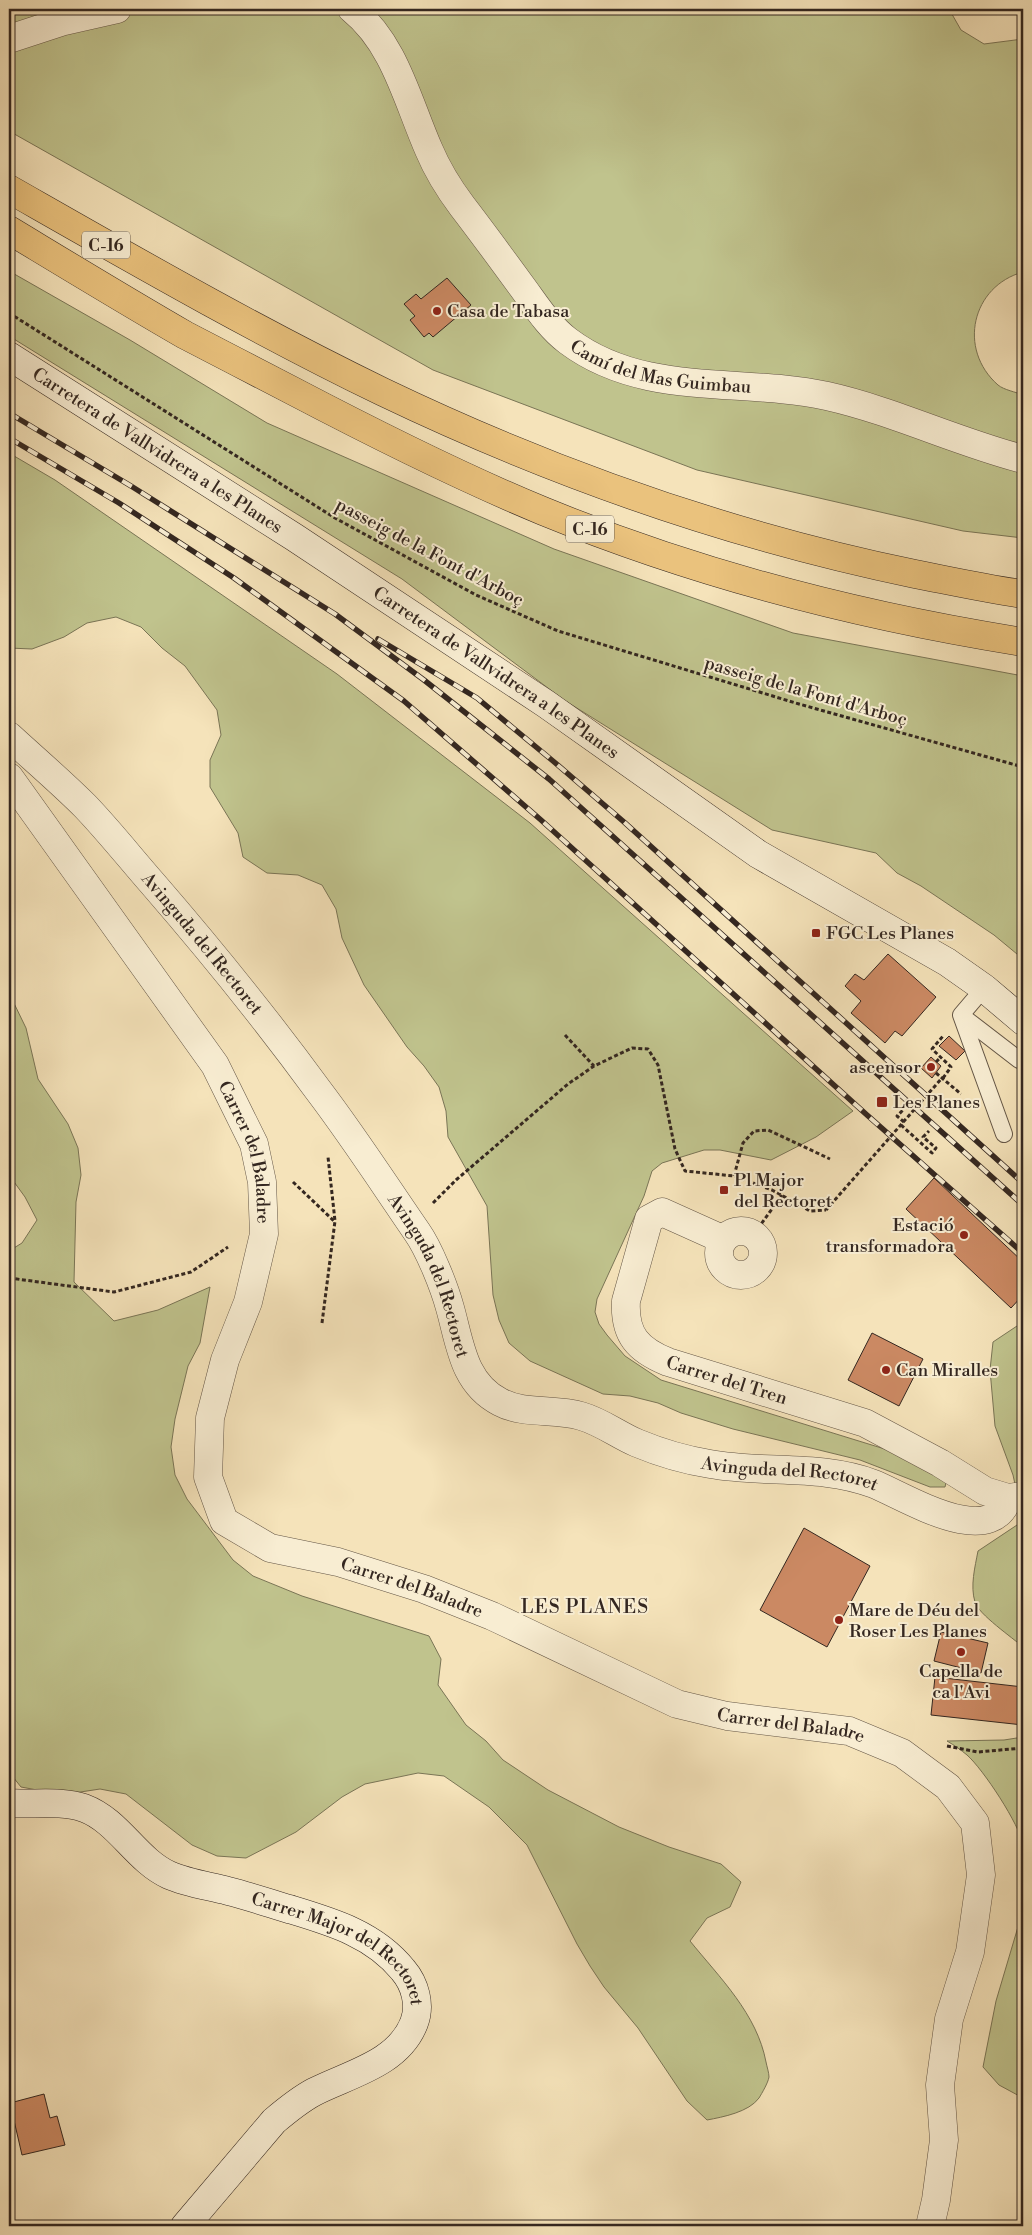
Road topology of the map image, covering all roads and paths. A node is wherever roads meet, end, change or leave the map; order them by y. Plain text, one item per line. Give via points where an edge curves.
1 (117, 9) edge
2 (352, 9) edge
3 (9, 39) edge
4 (9, 189) edge
5 (9, 230) edge
6 (9, 312) edge
7 (9, 356) edge
8 (1023, 460) edge
9 (1023, 594) edge
10 (1023, 642) edge
11 (9, 736) edge
12 (1023, 767) edge
13 (9, 776) edge
14 (984, 988) junction
15 (961, 1015) junction
16 (1023, 1021) edge
17 (565, 1035) dead end
18 (941, 1057) dead end
19 (1019, 1060) dead end
20 (936, 1062) dead end
21 (594, 1066) junction
22 (936, 1073) dead end
23 (942, 1078) junction
24 (963, 1096) dead end
25 (904, 1109) dead end
26 (903, 1124) junction
27 (928, 1130) dead end
28 (1004, 1134) dead end
29 (327, 1152) dead end
30 (830, 1159) dead end
31 (734, 1176) junction
32 (782, 1195) junction
33 (408, 1219) junction
34 (754, 1234) junction
35 (722, 1239) junction
36 (230, 1246) dead end
37 (9, 1278) edge
38 (322, 1323) dead end
39 (1016, 1497) edge
40 (945, 1746) dead end
41 (1023, 1748) edge
42 (9, 1804) edge
43 (185, 2226) edge
44 (930, 2226) edge

1 - 3 street via 64,21
2 - 8 street, Camí del Mas Guimbau via 366,21 392,58 430,152 457,199 547,321 568,341 588,354 648,377 697,385 790,390 827,396 866,406
4 - 9 highway, C-16 via 204,300 383,392 520,452 709,522 882,567
5 - 10 highway, C-16 via 185,335 418,456 543,511 631,545 756,585 895,618
6 - 12 path, passeig de la Font d'Arboç via 335,518 476,596 558,631 798,704
7 - 14 street, Carretera de Vallvidrera a les Planes via 294,537 546,704 758,854 947,962
11 - 33 street, Avinguda del Rectoret via 86,808 212,952 320,1092
13 - 44 street, Carrer del Baladre via 215,1065 254,1144 262,1182 264,1234 248,1302 225,1360 210,1418 208,1477 224,1521 270,1548 338,1562 433,1592 492,1616 677,1704 727,1716 849,1731 902,1753 948,1787 975,1823 981,1875 970,1952 949,2019 940,2085 944,2140
14 - 15 lane
14 - 16 street, Carretera de Vallvidrera a les Planes
15 - 19 lane
15 - 28 lane
17 - 21 path
18 - 20 path
21 - 31 path via 632,1048 648,1048 658,1065 675,1149 685,1171
21 - 33 path via 537,1110 456,1180 436,1202
22 - 23 path
23 - 24 path
23 - 26 path, bridge
25 - 26 path via 897,1116
26 - 27 path via 932,1153 936,1148 923,1137
26 - 32 path, bridge via 826,1210 810,1212
29 - 38 path via 335,1221
30 - 31 path via 768,1130 754,1131 744,1143
31 - 32 path
32 - 34 path
33 - 39 street, Avinguda del Rectoret via 423,1240 449,1304 460,1351 470,1375 500,1402 518,1408 582,1416 674,1457 712,1465 848,1475 946,1516 974,1522 996,1516
34 - 35 street via 738,1230
34 - 35 street via 760,1240 763,1256 755,1270 740,1275 732,1274 720,1262 718,1255
35 - 39 street, Carrer del Tren via 662,1212 650,1219 625,1315 628,1328 641,1348 668,1362 864,1424 940,1463 985,1491
36 - 37 path via 191,1272 114,1292
40 - 41 path via 978,1752
42 - 43 street, Carrer Major del Rectoret via 58,1804 84,1808 106,1821 153,1865 170,1876 341,1925 383,1950 404,1971 414,1990 417,2005 407,2037 364,2070 315,2092 274,2121

